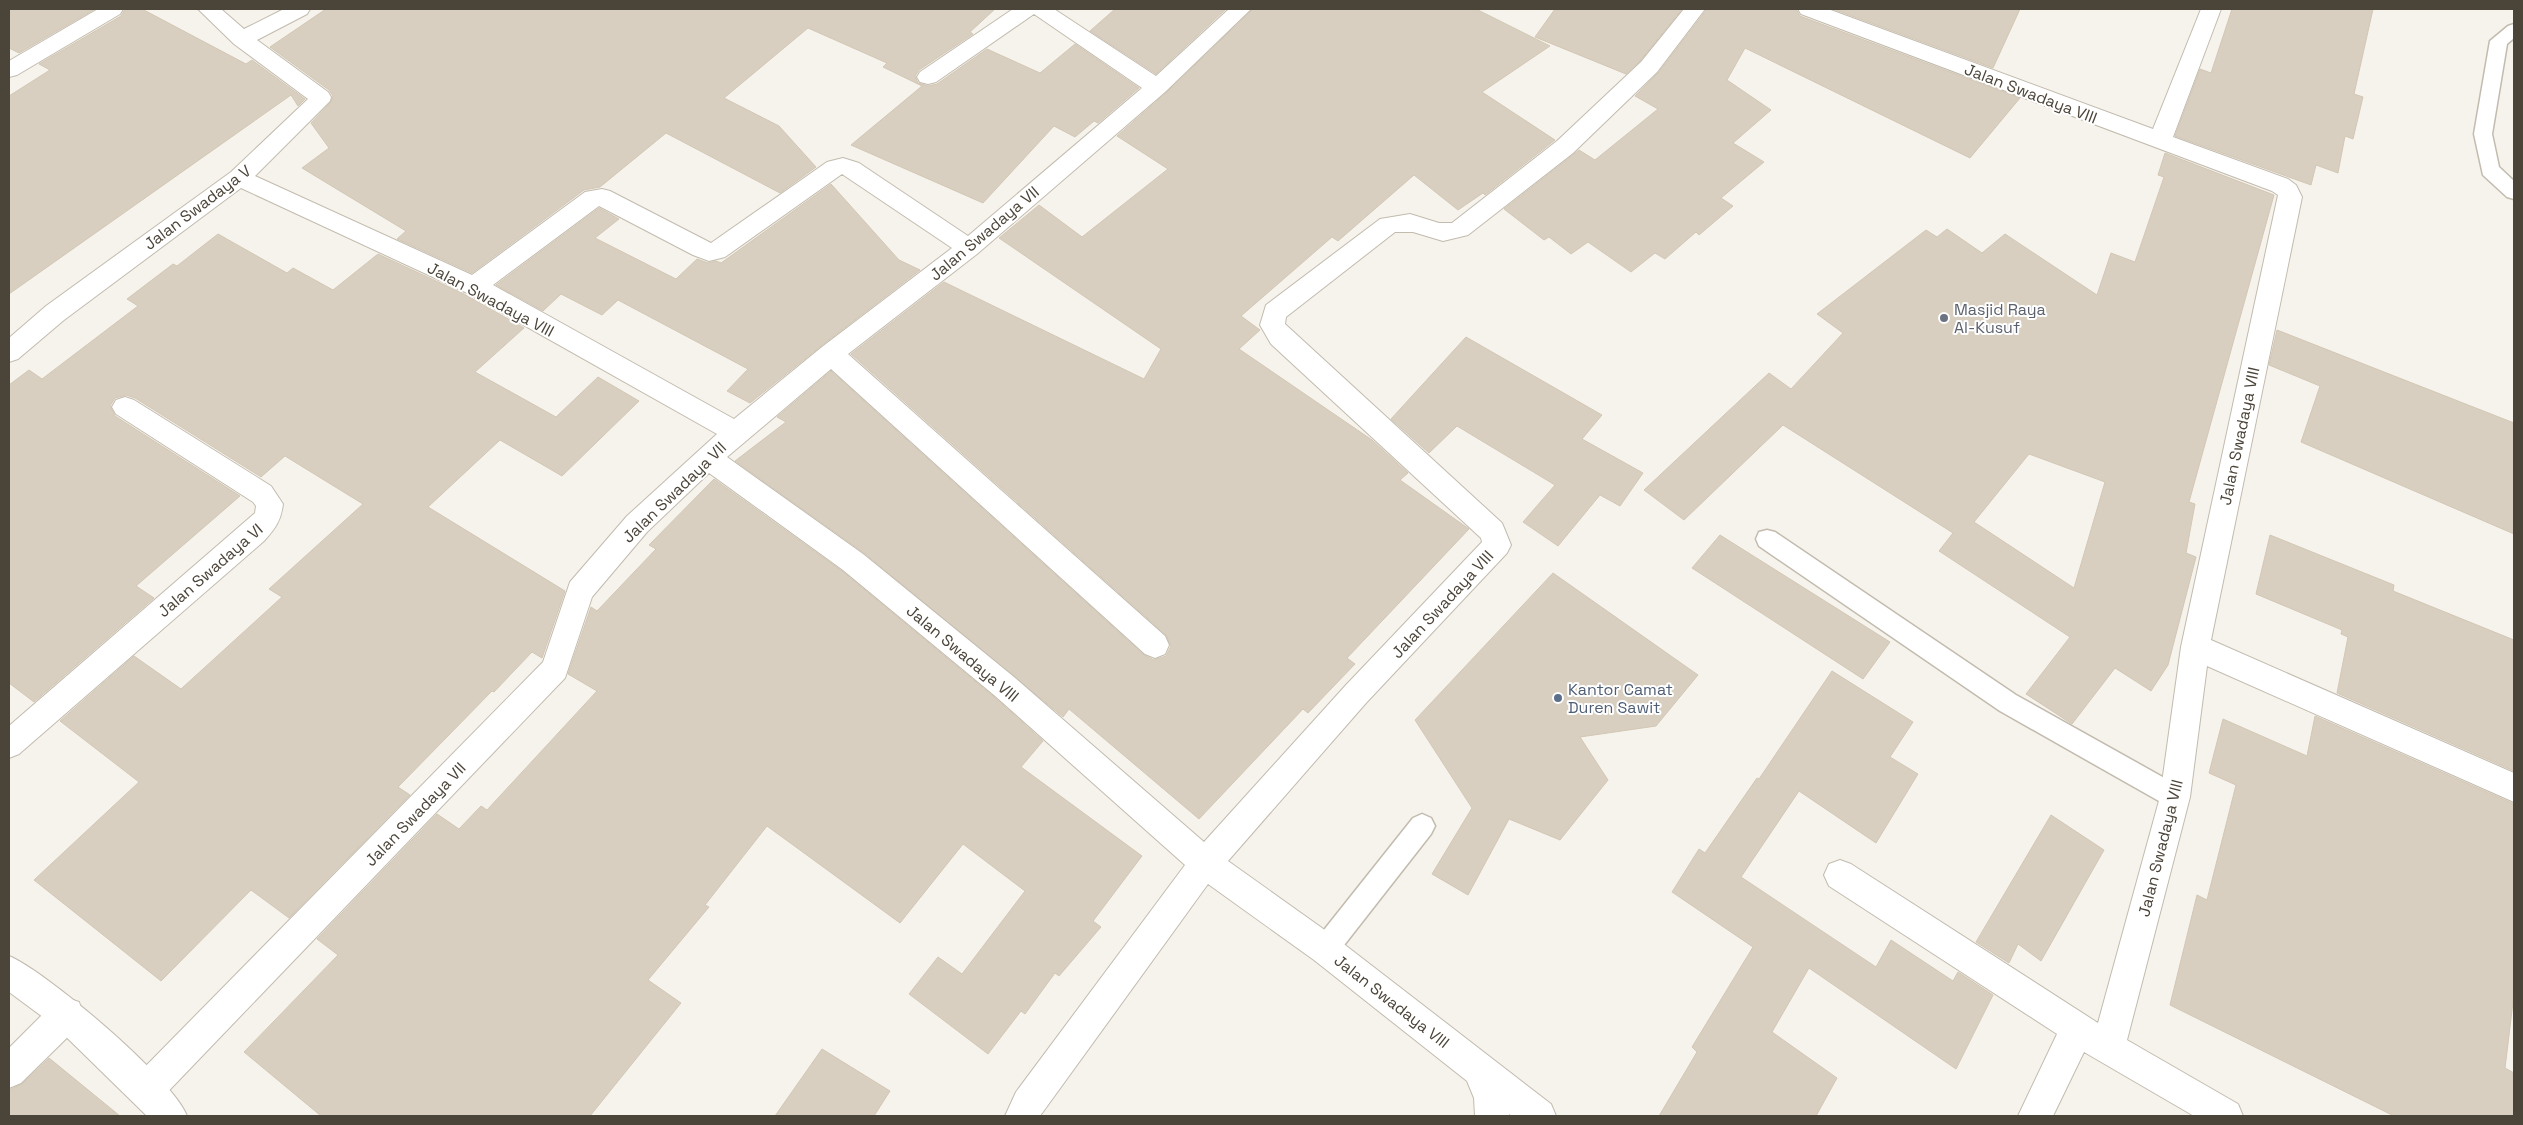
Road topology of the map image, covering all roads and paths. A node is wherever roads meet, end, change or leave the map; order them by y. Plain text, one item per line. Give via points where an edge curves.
1 (113, 9) edge
2 (208, 9) edge
3 (300, 9) edge
4 (1027, 9) edge
5 (1040, 9) edge
6 (1241, 9) edge
7 (1695, 9) edge
8 (1808, 9) edge
9 (2211, 9) edge
10 (2514, 30) edge
11 (242, 39) junction
12 (9, 70) edge
13 (928, 78) dead end
14 (1157, 87) junction
15 (2160, 141) junction
16 (239, 178) junction
17 (2514, 192) edge
18 (969, 248) junction
19 (474, 286) junction
20 (9, 352) edge
21 (831, 354) junction
22 (125, 407) dead end
23 (736, 432) junction
24 (708, 458) junction
25 (1767, 539) dead end
26 (1155, 645) dead end
27 (2195, 647) junction
28 (9, 744) edge
29 (2514, 788) edge
30 (2175, 797) junction
31 (1422, 826) dead end
32 (1205, 863) junction
33 (1840, 875) dead end
34 (1325, 949) junction
35 (9, 972) edge
36 (66, 1014) junction
37 (2078, 1027) junction
38 (2108, 1048) junction
39 (9, 1071) edge
40 (146, 1090) junction
41 (1491, 1091) edge
42 (170, 1116) edge
43 (1022, 1116) edge
44 (1539, 1116) edge
45 (2035, 1116) edge
46 (2226, 1116) edge

1 - 12 street
2 - 11 street
3 - 11 street
4 - 13 street
5 - 14 street
6 - 14 street, Jalan Swadaya VII
7 - 32 street, Jalan Swadaya VIII via 1650,67 1565,148 1460,229 1444,233 1415,223 1388,225 1276,312 1272,325 1280,337 1492,531 1497,545 1356,694
8 - 15 street, Jalan Swadaya VIII
9 - 15 street
10 - 17 lane via 2499,41 2483,134 2490,170
11 - 16 street, Jalan Swadaya V via 320,97
14 - 18 street, Jalan Swadaya VII
15 - 27 street, Jalan Swadaya VIII via 2280,185 2290,197
16 - 19 street, Jalan Swadaya VIII
16 - 20 street, Jalan Swadaya V via 55,313
18 - 19 street via 851,168 843,166 835,168 716,251 709,252 602,197 594,198
18 - 21 street, Jalan Swadaya VII
19 - 23 street, Jalan Swadaya VIII
21 - 23 street, Jalan Swadaya VII
21 - 26 street
22 - 28 street, Jalan Swadaya VI via 262,494 270,504 268,518
23 - 24 street, Jalan Swadaya VII
24 - 32 street, Jalan Swadaya VIII via 853,562 1004,686
24 - 40 street, Jalan Swadaya VII via 637,524 580,592 555,669
25 - 30 lane via 2008,703
27 - 29 street
27 - 30 street, Jalan Swadaya VIII
30 - 38 street, Jalan Swadaya VIII
31 - 34 lane
32 - 34 street, Jalan Swadaya VIII
32 - 43 street, Jalan Swadaya VIII
33 - 37 street
34 - 41 street, Jalan Swadaya VIII
35 - 36 street
36 - 39 street
36 - 40 street
37 - 38 street
37 - 45 street
38 - 46 street
40 - 42 street
41 - 44 street, Jalan Swadaya VIII

